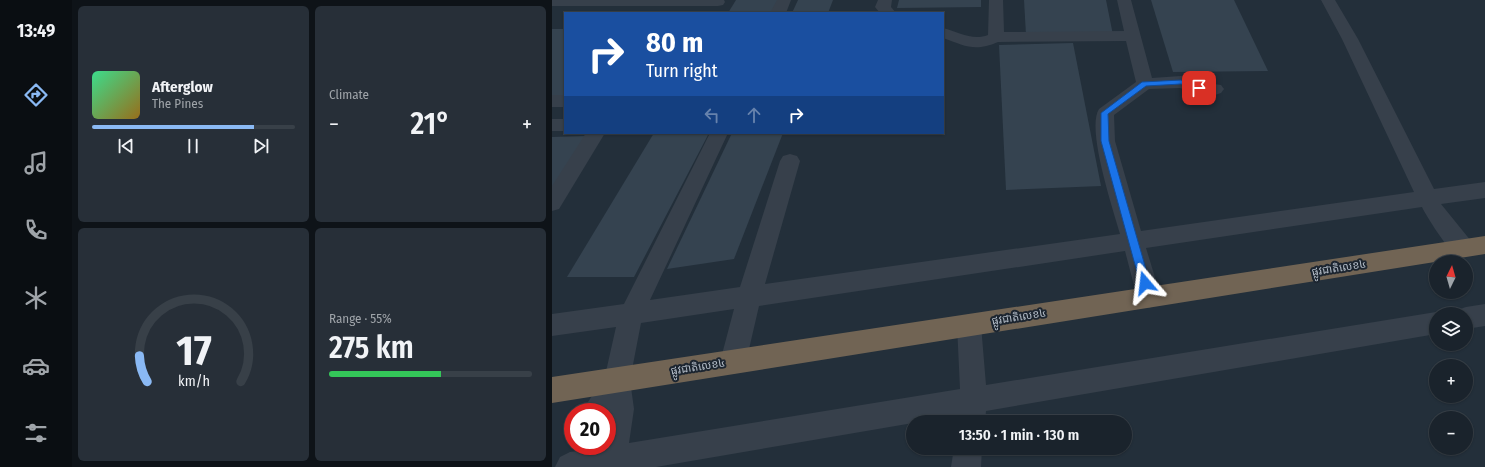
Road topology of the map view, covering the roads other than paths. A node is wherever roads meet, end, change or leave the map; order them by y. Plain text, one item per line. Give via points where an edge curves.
1 (784, 0) edge
2 (885, 0) edge
3 (996, 0) edge
4 (1124, 0) edge
5 (1328, 0) edge
6 (552, 2) edge
7 (718, 2) dead end
8 (778, 12) edge
9 (887, 12) edge
10 (944, 32) edge
11 (1133, 36) junction
12 (996, 37) junction
13 (1145, 84) junction
14 (1215, 89) dead end
15 (552, 101) edge
16 (564, 101) edge
17 (552, 125) edge
18 (564, 125) edge
19 (595, 134) edge
20 (719, 134) edge
21 (790, 161) dead end
22 (1485, 190) edge
23 (1427, 198) junction
24 (552, 202) edge
25 (1132, 241) junction
26 (1474, 246) edge
27 (749, 296) junction
28 (1149, 297) junction
29 (631, 314) junction
30 (1485, 315) edge
31 (1473, 317) edge
32 (1429, 324) edge
33 (552, 325) edge
34 (968, 325) junction
35 (733, 362) junction
36 (617, 380) junction
37 (552, 390) edge
38 (603, 403) edge
39 (973, 411) edge
40 (967, 455) edge
41 (575, 462) edge
42 (610, 464) edge
43 (966, 467) edge

1 - 8 street
2 - 9 street via 883,7
3 - 12 street
4 - 11 street
5 - 23 street via 1350,39
6 - 7 street
10 - 12 street via 969,42 982,43
11 - 12 street
11 - 13 street
13 - 14 street via 1181,82 1199,88
13 - 25 street via 1105,113 1105,141
15 - 16 street
17 - 18 street
19 - 24 street
20 - 29 street
21 - 27 street
22 - 23 street
23 - 25 street
23 - 26 street via 1435,213
25 - 27 street
25 - 28 street
26 - 28 highway, ផ្លូវជាតិលេខ៤
27 - 29 street
27 - 35 street
28 - 34 highway, ផ្លូវជាតិលេខ៤
29 - 33 street
29 - 36 street
30 - 31 street
32 - 39 street
34 - 35 highway, ផ្លូវជាតិលេខ៤
34 - 39 street
35 - 36 highway, ផ្លូវជាតិលេខ៤
36 - 37 highway, ផ្លូវជាតិលេខ៤
36 - 38 street
36 - 42 street via 620,409
39 - 42 street
40 - 43 street
41 - 42 street

